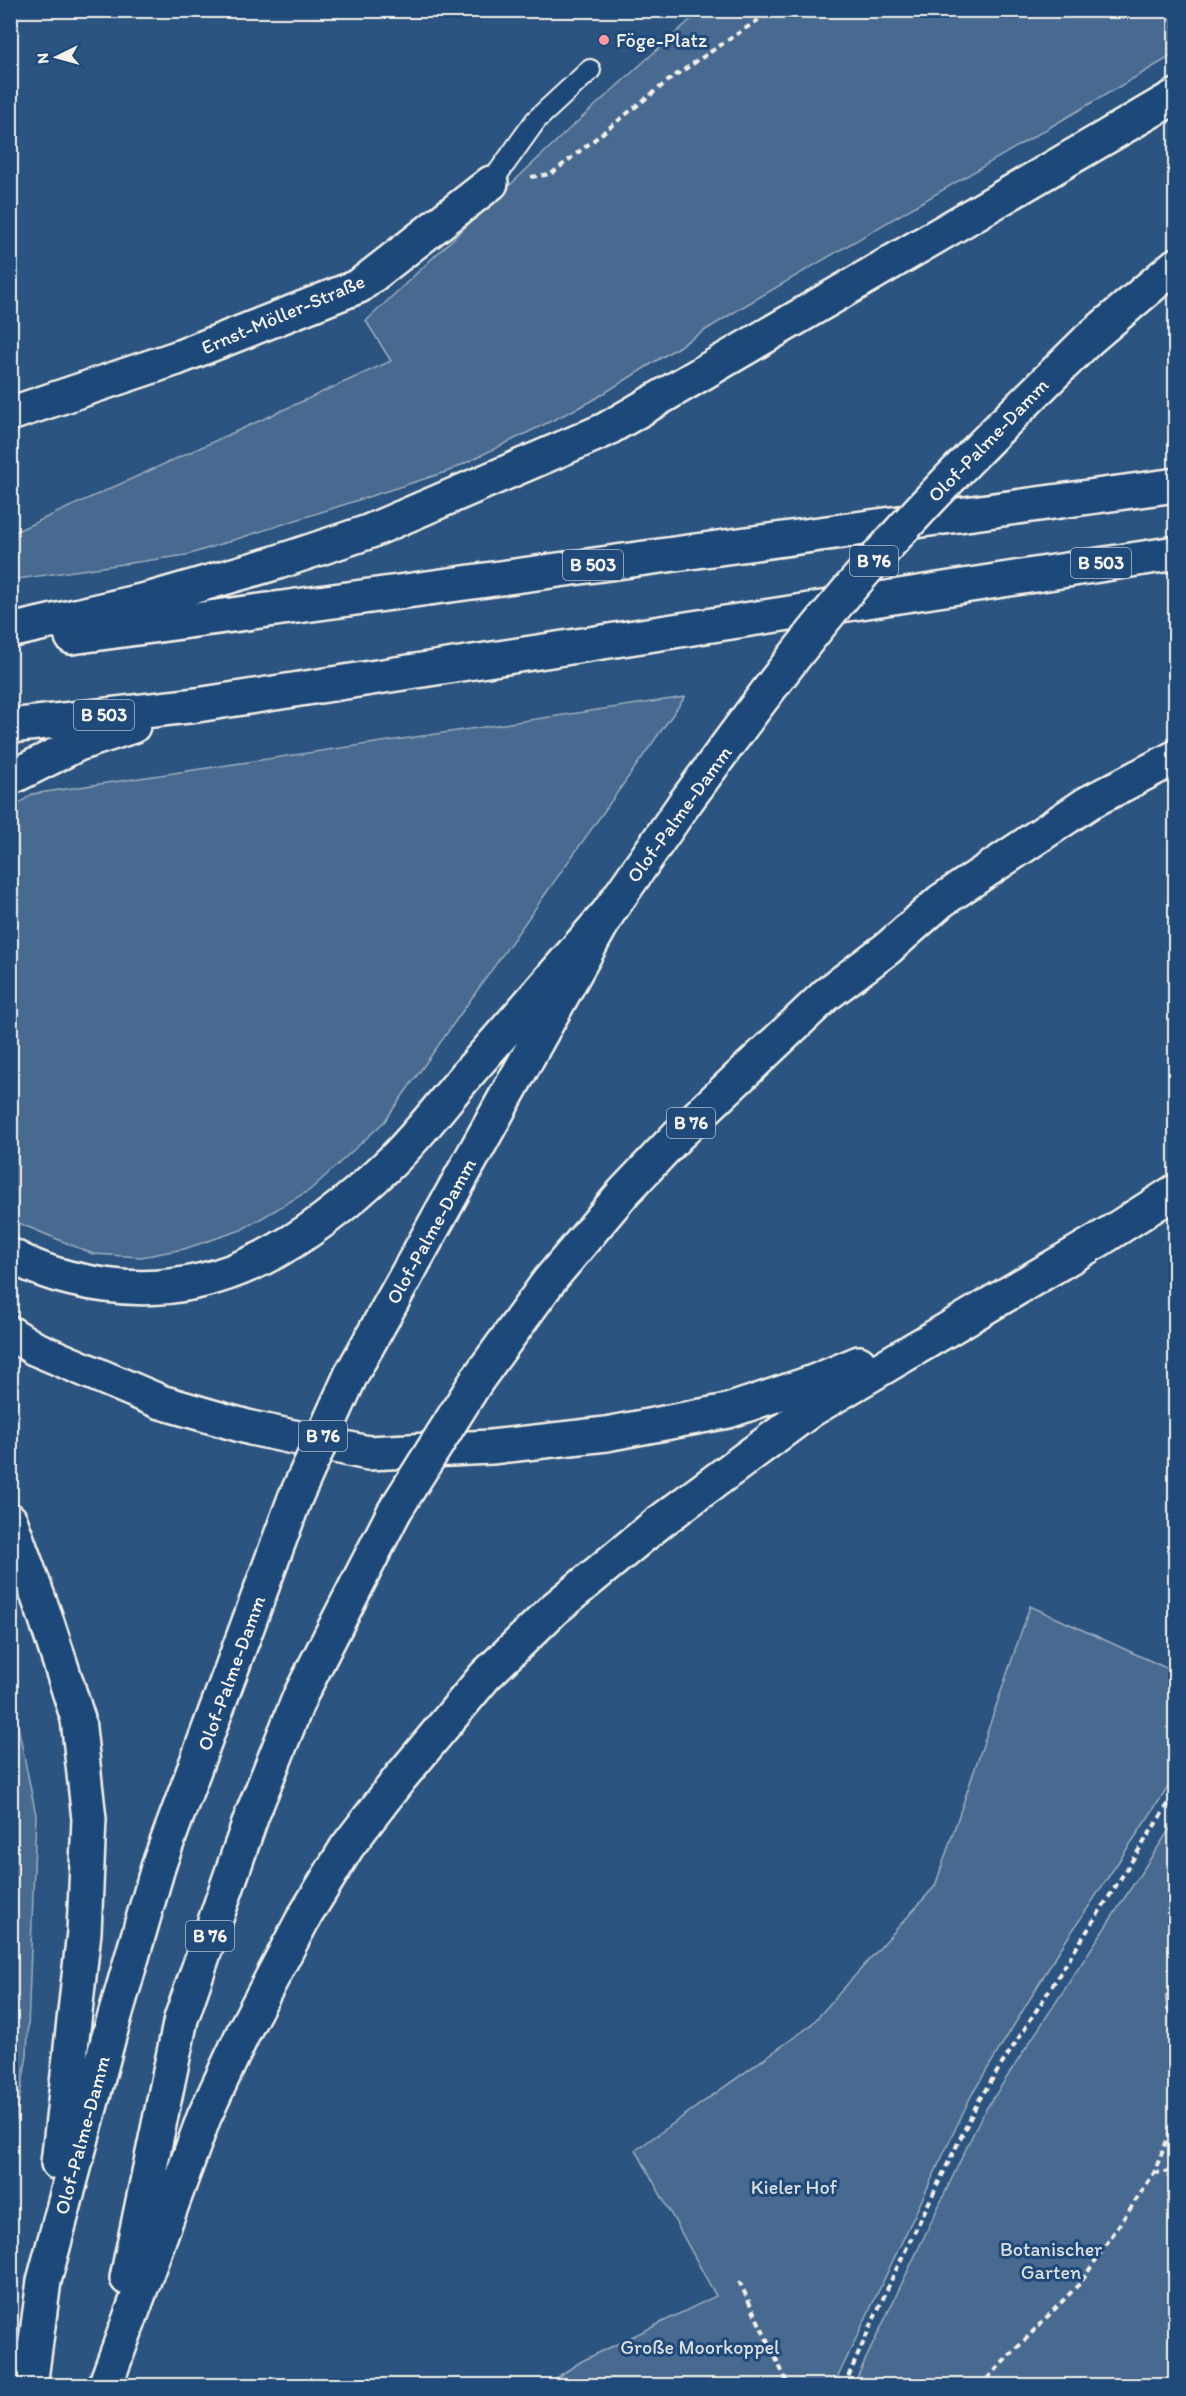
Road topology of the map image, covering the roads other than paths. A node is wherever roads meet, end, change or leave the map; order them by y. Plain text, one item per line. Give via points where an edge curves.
1 (590, 70) dead end
2 (1176, 96) edge
3 (491, 183) joint
4 (1176, 266) edge
5 (10, 414) edge
6 (1176, 485) edge
7 (1176, 553) edge
8 (10, 631) edge
9 (10, 645) edge
10 (196, 705) junction
11 (10, 726) edge
12 (1176, 757) edge
13 (10, 778) edge
14 (608, 913) junction
15 (1176, 1191) edge
16 (10, 1255) edge
17 (963, 1320) junction
18 (10, 1333) edge
19 (10, 1520) edge
20 (44, 2281) junction
21 (30, 2385) edge
22 (105, 2385) edge

1 - 3 lane, Ernst-Möller-Straße via 536,120
2 - 8 main road via 605,430 358,536 165,595
3 - 5 main road, Ernst-Möller-Straße via 359,286 177,358
4 - 14 main road, Olof-Palme-Damm / B 76, bridge via 1088,340 963,463 864,572 774,683
6 - 9 main road, B 503
7 - 10 main road, B 503
10 - 11 main road, B 503
10 - 13 main road via 78,744
12 - 22 main road, B 76, bridge via 1088,803 941,901 827,994 678,1135 623,1194 549,1281 477,1380 394,1512 300,1696 252,1815 181,2019
14 - 16 main road via 391,1162 332,1214 277,1253 224,1275 171,1288 126,1288 66,1280
14 - 20 main road, Olof-Palme-Damm / B 76, bridge via 351,1375 295,1498 159,1863
15 - 17 main road
17 - 18 main road via 811,1383 728,1411 558,1441 368,1453 251,1428 161,1402 34,1348
17 - 22 main road via 811,1410 657,1524 554,1609 485,1676 400,1778 347,1847 303,1919 245,2029 204,2116
19 - 20 main road via 78,1719 89,1819 84,1932
20 - 21 main road, Olof-Palme-Damm / B 76

